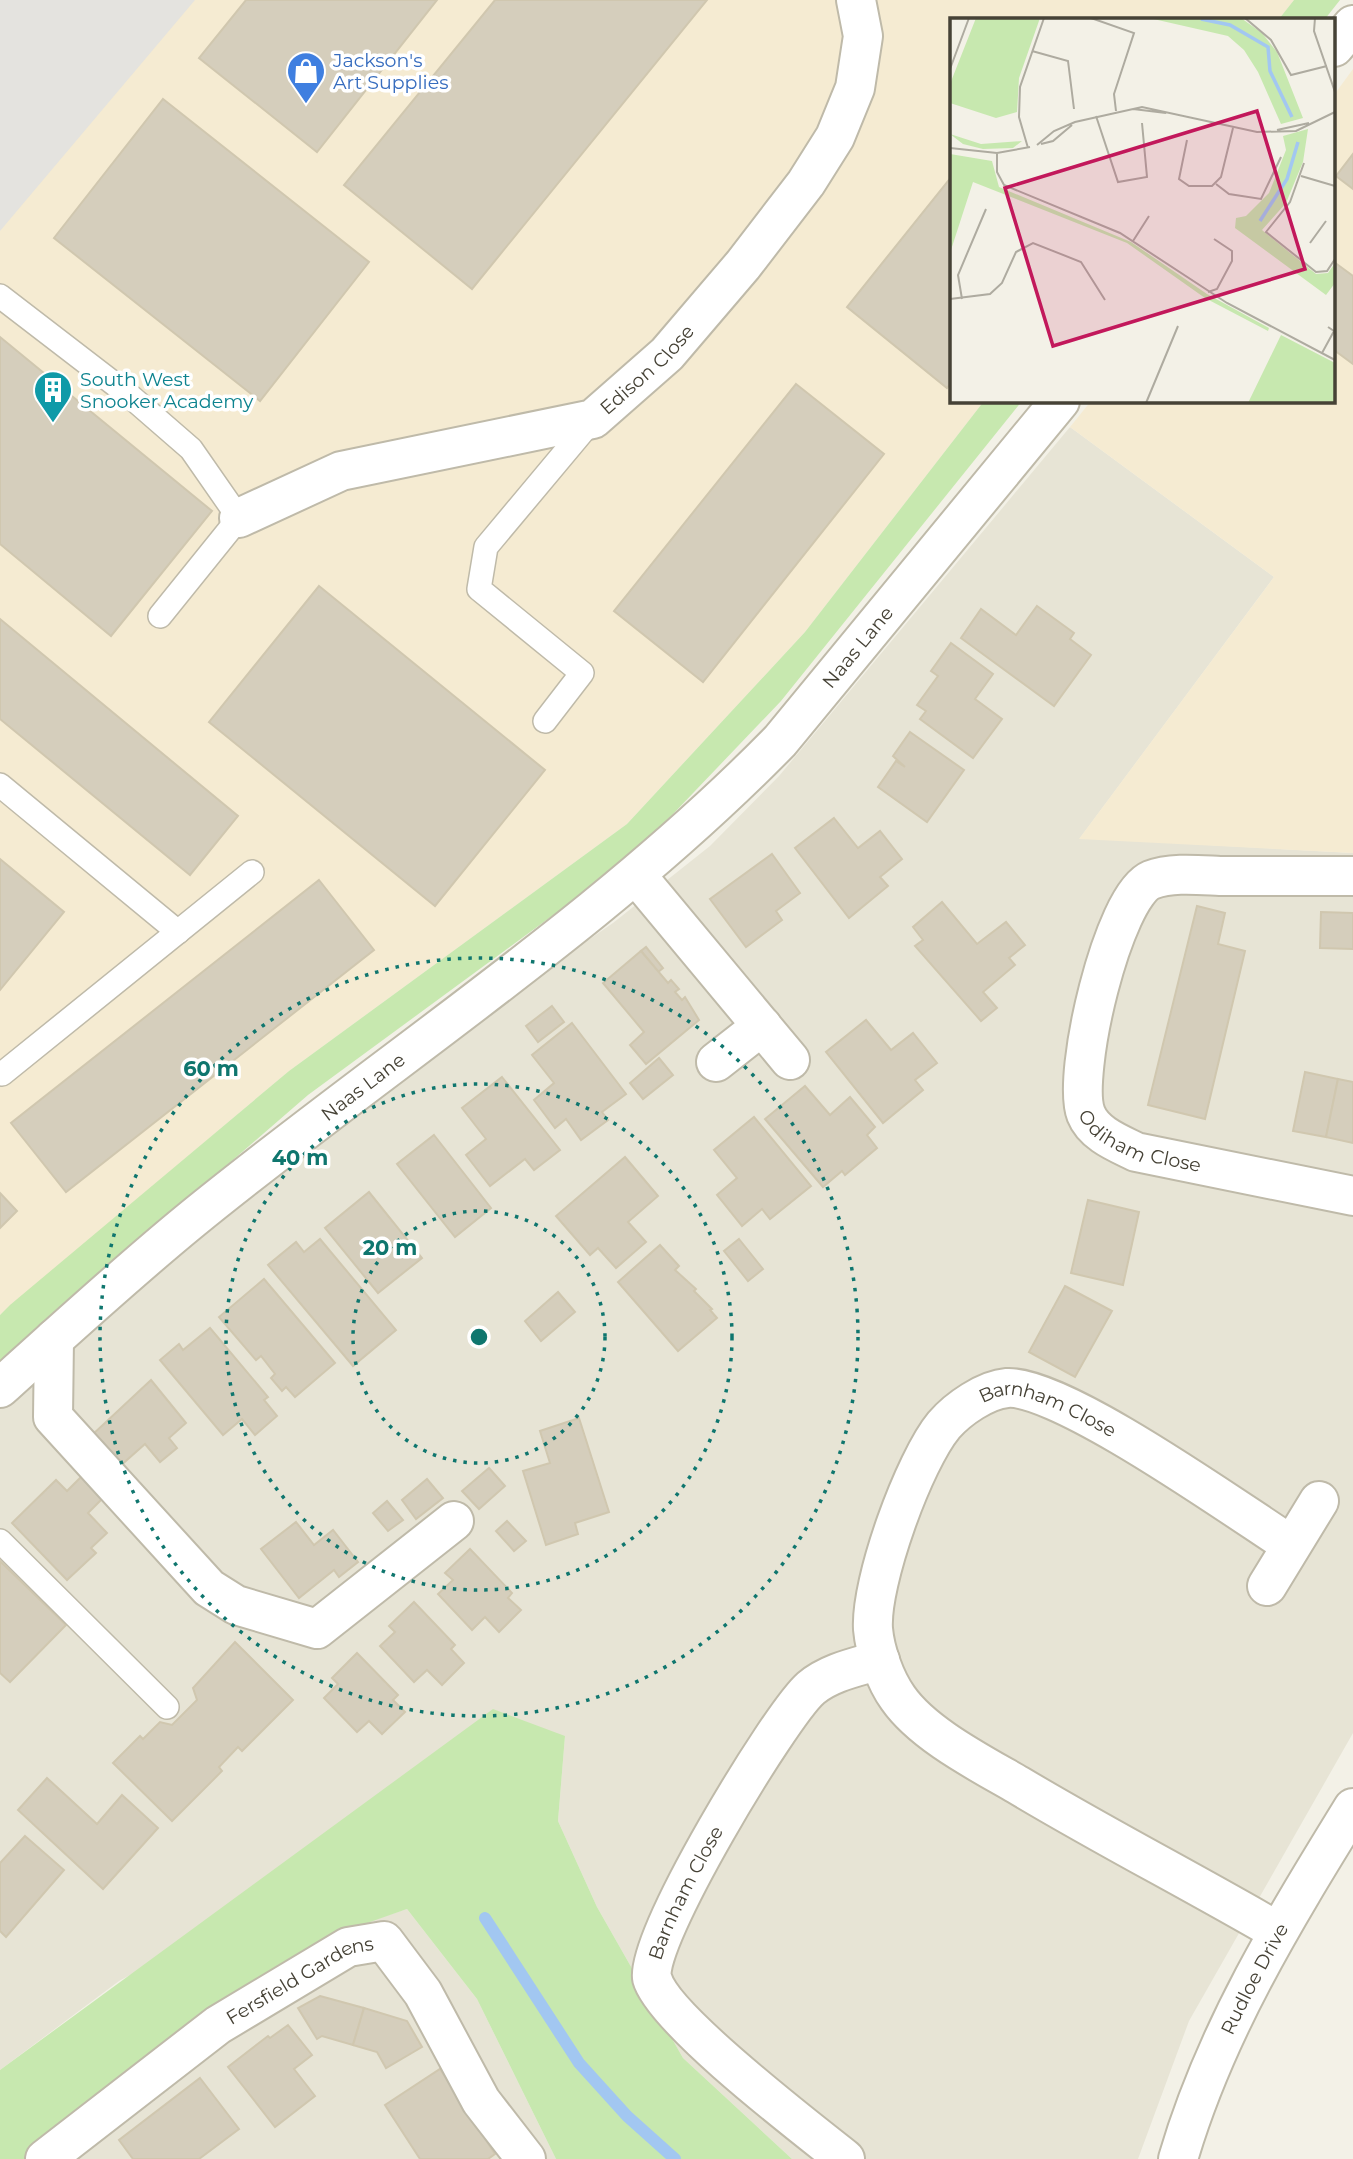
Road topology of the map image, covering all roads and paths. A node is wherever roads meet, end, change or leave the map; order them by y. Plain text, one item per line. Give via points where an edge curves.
1 (856, 0) edge
2 (1353, 25) edge
3 (1336, 45) edge
4 (0, 296) edge
5 (1059, 402) edge
6 (593, 419) junction
7 (239, 518) junction
8 (160, 615) dead end
9 (545, 721) dead end
10 (0, 785) edge
11 (252, 872) dead end
12 (636, 875) junction
13 (1353, 876) edge
14 (178, 932) junction
15 (762, 1026) junction
16 (790, 1060) dead end
17 (716, 1062) dead end
18 (2, 1074) dead end
19 (1353, 1196) edge
20 (54, 1339) junction
21 (0, 1388) edge
22 (1319, 1501) dead end
23 (454, 1521) dead end
24 (0, 1541) edge
25 (1291, 1545) junction
26 (1266, 1586) dead end
27 (880, 1660) junction
28 (167, 1707) dead end
29 (1353, 1808) edge
30 (1277, 1931) junction
31 (45, 2159) edge
32 (526, 2159) edge
33 (845, 2159) edge
34 (1178, 2159) edge

1 - 6 street, Edison Close via 863,36 855,88 835,137 814,172 667,354
2 - 3 street
4 - 7 lane via 191,449
5 - 12 street, Naas Lane via 780,741 729,794
6 - 7 street, Edison Close via 341,471
6 - 9 lane via 486,547 479,589 582,673
7 - 8 lane
10 - 14 lane
11 - 14 lane
12 - 15 street
12 - 20 street, Naas Lane via 191,1220
13 - 19 street, Odiham Close via 1182,875 1150,880 1131,899 1098,987 1083,1075 1086,1114 1105,1137 1136,1152
14 - 18 lane
15 - 16 street
15 - 17 street
20 - 21 street, Naas Lane
20 - 23 street via 53,1418 209,1588 236,1605 317,1629
22 - 25 street
24 - 28 lane
25 - 26 street
25 - 27 street, Barnham Close via 1095,1420 1040,1395 1008,1388 979,1397 945,1424 930,1447 879,1577 873,1627
27 - 30 street, Barnham Close via 897,1698 921,1722 976,1761
27 - 33 street, Barnham Close via 813,1686 793,1707 706,1848 653,1954 652,1978 673,2011 748,2081
29 - 30 street, Rudloe Drive
30 - 34 street, Rudloe Drive via 1210,2062
31 - 32 street, Fersfield Gardens via 218,2025 348,1947 384,1941 423,1993 481,2101

